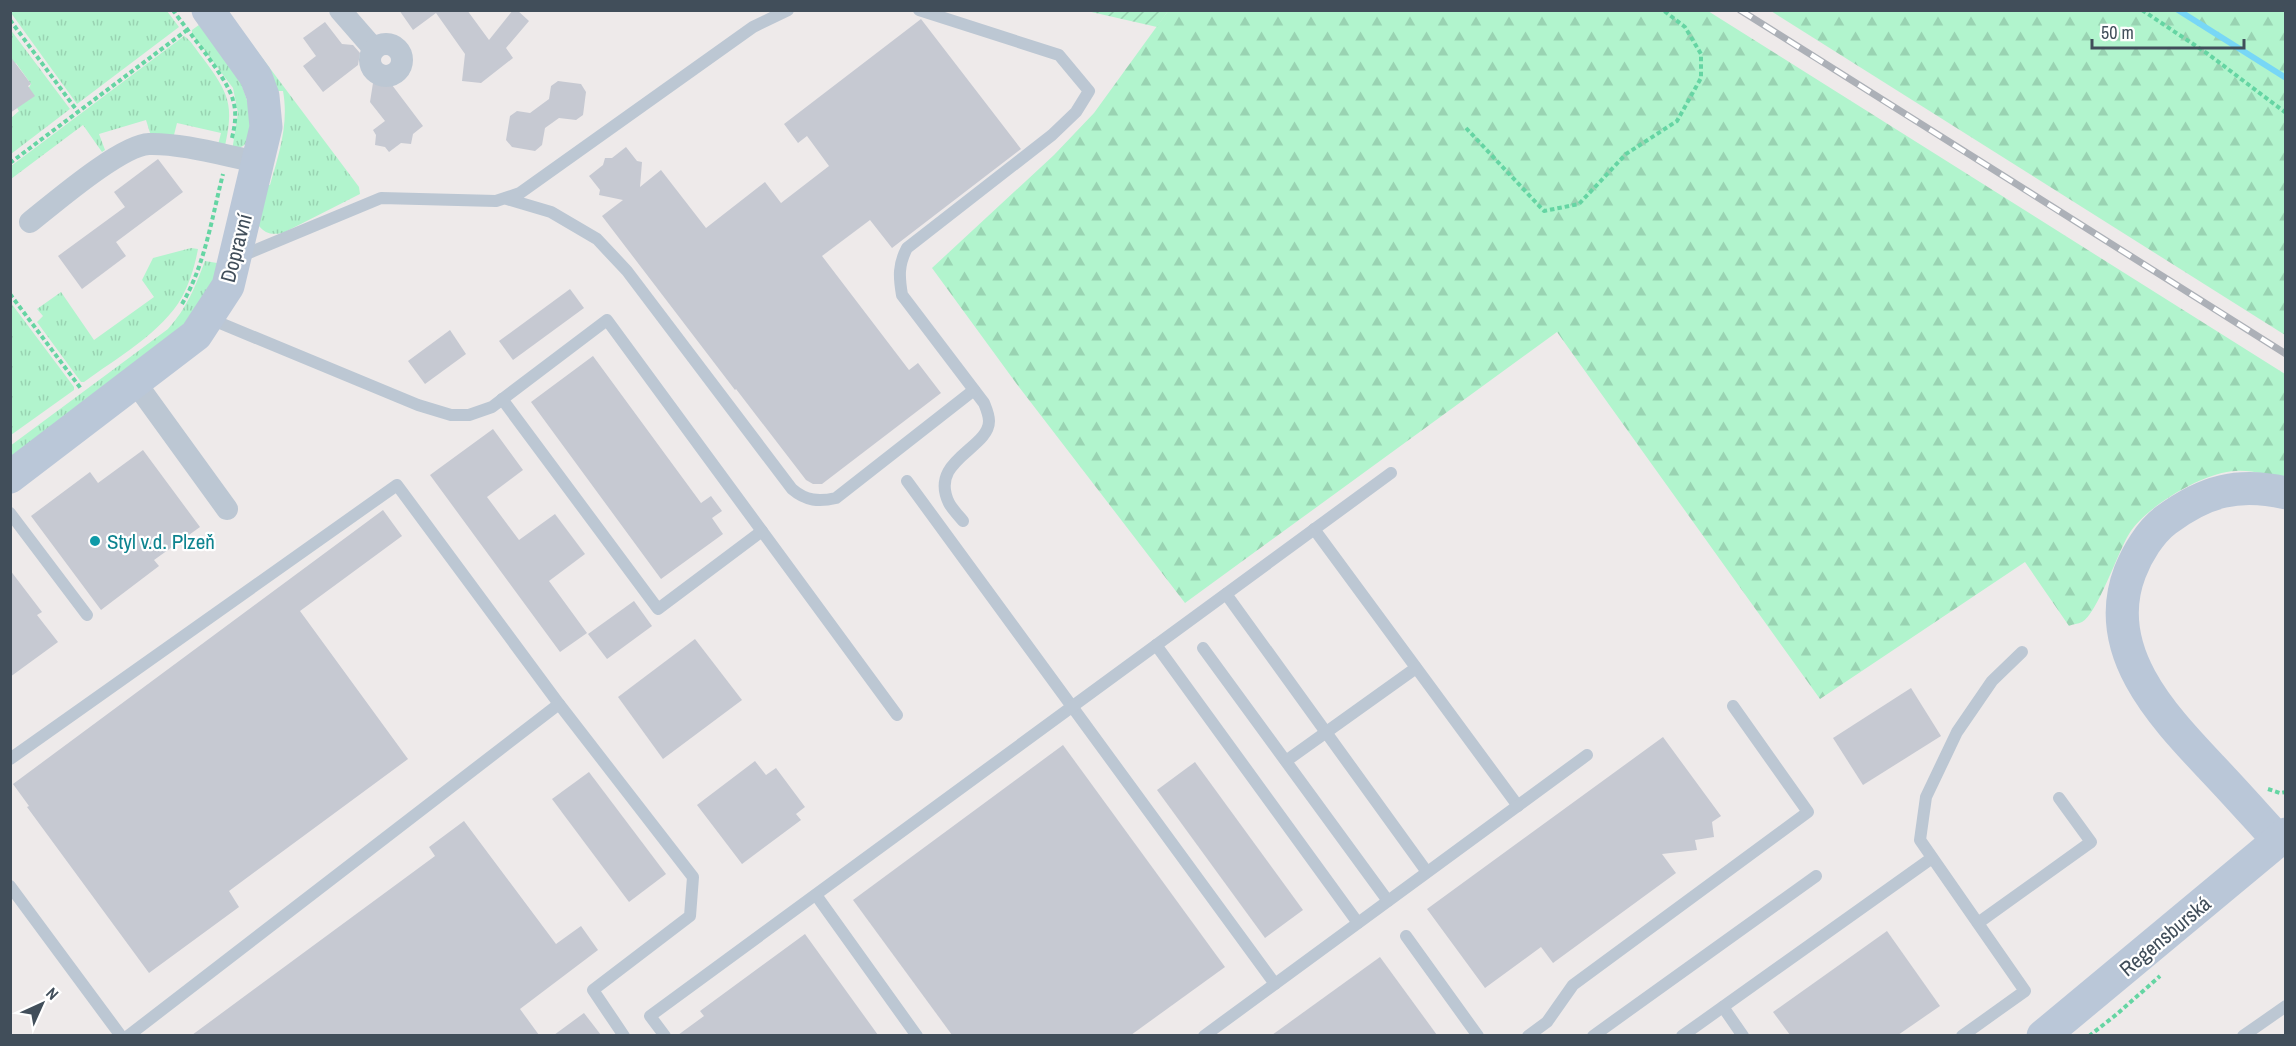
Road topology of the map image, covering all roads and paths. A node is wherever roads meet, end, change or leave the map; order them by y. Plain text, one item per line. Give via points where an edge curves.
1 (173, 10) edge
2 (340, 10) edge
3 (788, 10) edge
4 (920, 10) edge
5 (1663, 10) edge
6 (2142, 10) edge
7 (201, 18) edge
8 (10, 20) edge
9 (374, 49) dead end
10 (78, 112) junction
11 (2286, 113) edge
12 (1466, 128) dead end
13 (243, 159) junction
14 (10, 163) edge
15 (507, 199) junction
16 (30, 222) dead end
17 (235, 259) junction
18 (10, 294) edge
19 (193, 314) junction
20 (135, 382) junction
21 (974, 390) junction
22 (85, 395) junction
23 (502, 399) junction
24 (1390, 473) dead end
25 (10, 477) edge
26 (907, 481) dead end
27 (2286, 493) edge
28 (227, 509) dead end
29 (10, 513) edge
30 (963, 521) dead end
31 (1314, 529) junction
32 (762, 531) junction
33 (1226, 594) junction
34 (87, 615) dead end
35 (1156, 645) junction
36 (1203, 648) dead end
37 (2022, 652) dead end
38 (1416, 668) junction
39 (559, 704) junction
40 (1733, 706) dead end
41 (1072, 707) junction
42 (897, 715) dead end
43 (1326, 733) junction
44 (1587, 755) dead end
45 (10, 759) edge
46 (1286, 761) junction
47 (2265, 788) dead end
48 (2286, 792) edge
49 (2059, 798) dead end
50 (1518, 806) junction
51 (2282, 837) edge
52 (1932, 858) junction
53 (1427, 872) junction
54 (1816, 876) dead end
55 (10, 886) edge
56 (816, 895) junction
57 (1388, 901) junction
58 (1358, 923) junction
59 (1978, 923) junction
60 (1406, 936) dead end
61 (1275, 984) junction
62 (2286, 1006) edge
63 (1722, 1007) junction
64 (121, 1035) edge
65 (129, 1035) edge
66 (624, 1035) edge
67 (665, 1035) edge
68 (917, 1035) edge
69 (1204, 1035) edge
70 (1478, 1035) edge
71 (1528, 1035) edge
72 (1593, 1035) edge
73 (1682, 1035) edge
74 (1743, 1035) edge
75 (1962, 1035) edge
76 (2043, 1035) edge
77 (2243, 1035) edge

1 - 7 path
2 - 9 street
3 - 15 lane via 753,27
4 - 21 lane via 1059,55 1089,91 1076,112 1052,135 907,248 900,260 902,295
5 - 12 path via 1684,27 1701,54 1701,78 1677,121 1626,154 1579,204 1544,211
6 - 11 path
7 - 10 path
7 - 13 path via 217,71 233,99
7 - 13 main road, Dopravní via 256,76 263,96 266,127
8 - 10 path
10 - 14 path
13 - 16 street via 147,144 114,158
13 - 17 main road, Dopravní
13 - 19 path via 200,262 192,288
15 - 17 lane via 381,198
15 - 21 lane via 551,212 597,239 627,271 792,489 810,500 836,498
17 - 19 main road, Dopravní via 228,286
18 - 22 path
19 - 20 main road, Dopravní via 196,335
19 - 23 lane via 451,415 469,415
20 - 22 main road, Dopravní
20 - 28 street
21 - 30 lane via 984,403 989,420 987,429 959,456 948,472 945,489 949,503
22 - 25 main road, Dopravní
23 - 32 lane via 658,609
23 - 32 lane via 607,320
24 - 31 lane
26 - 41 lane
27 - 51 main road via 2236,488 2209,494 2176,512 2147,540 2134,562 2124,587 2123,610 2127,647 2143,686 2168,722
29 - 34 lane
31 - 33 lane
31 - 38 lane
32 - 42 lane
33 - 35 lane
33 - 43 lane
35 - 41 lane
35 - 58 lane
36 - 46 lane
37 - 52 lane via 1992,681 1958,732 1926,798 1920,840
38 - 43 lane
38 - 50 lane
39 - 45 lane via 398,485
39 - 65 lane
39 - 66 lane via 693,877 690,916 593,990
40 - 71 lane via 1808,812 1572,985 1547,1022
41 - 56 lane
41 - 61 lane
43 - 46 lane
43 - 53 lane
44 - 50 lane
46 - 57 lane
47 - 48 path
49 - 59 lane via 2091,842
50 - 53 lane
51 - 76 main road, Regensburská
52 - 59 lane
52 - 63 lane
53 - 57 lane
54 - 72 lane
55 - 64 lane
56 - 67 lane via 650,1016
56 - 68 lane
57 - 58 lane
58 - 61 lane
59 - 75 lane via 2025,991
60 - 70 lane
61 - 69 lane
62 - 77 lane
63 - 73 lane
63 - 74 lane

